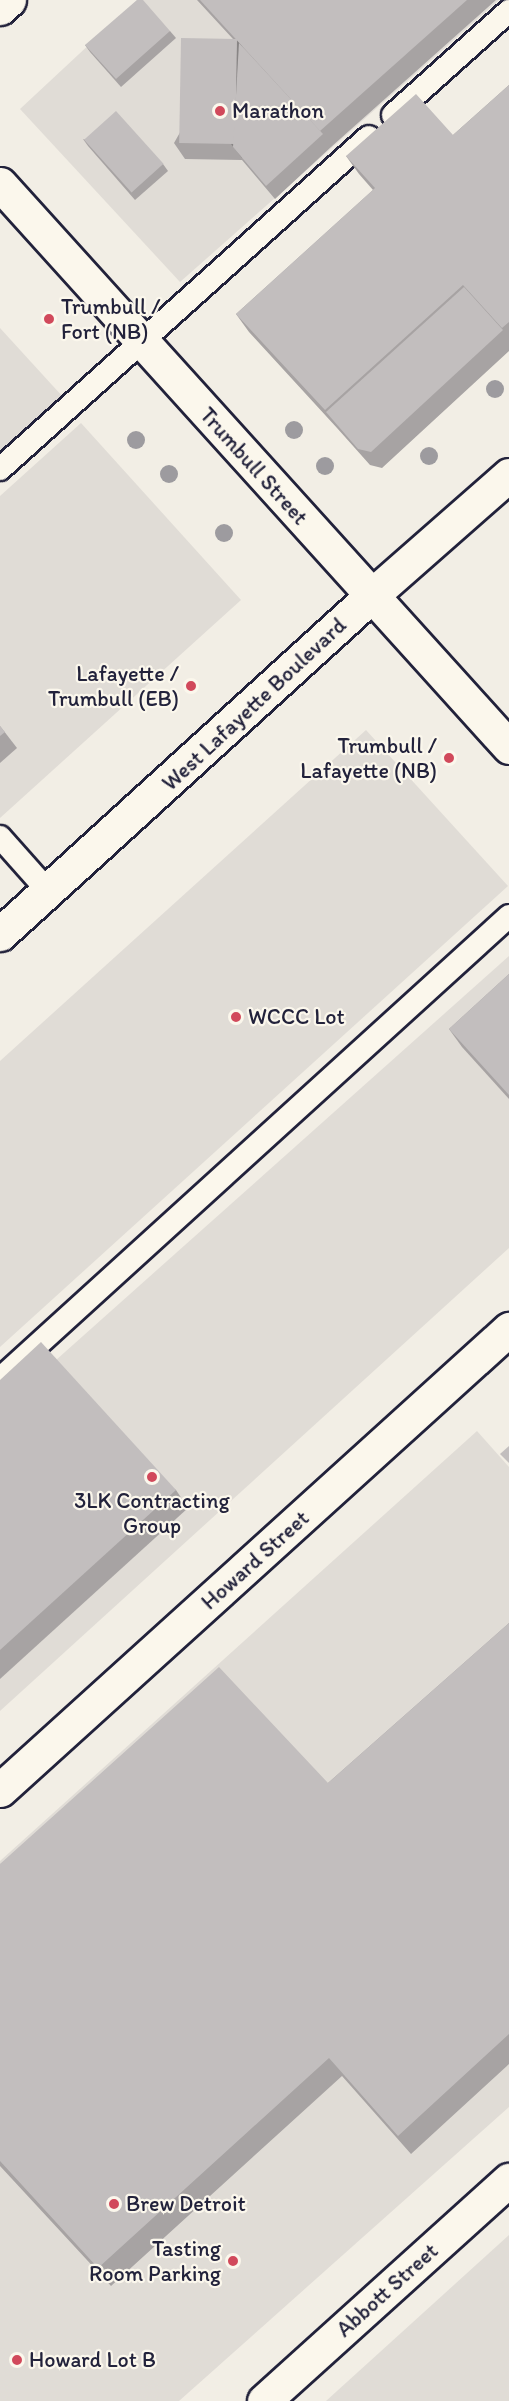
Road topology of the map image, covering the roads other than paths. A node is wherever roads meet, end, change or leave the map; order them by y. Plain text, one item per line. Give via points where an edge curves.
1 (9, 0) edge
2 (0, 8) edge
3 (509, 11) edge
4 (0, 184) edge
5 (142, 341) junction
6 (0, 469) edge
7 (509, 475) edge
8 (369, 597) junction
9 (509, 747) edge
10 (0, 837) edge
11 (48, 891) junction
12 (509, 916) edge
13 (0, 934) edge
14 (509, 1329) edge
15 (0, 1379) edge
16 (0, 1790) edge
17 (509, 2180) edge
18 (264, 2401) edge

1 - 2 street
3 - 5 lane
4 - 5 street, Trumbull Street
5 - 6 lane
5 - 8 street, Trumbull Street
7 - 8 street, West Lafayette Boulevard
8 - 9 street, Trumbull Street
8 - 11 street, West Lafayette Boulevard
10 - 11 lane
11 - 13 street, West Lafayette Boulevard
12 - 15 lane
14 - 16 street, Howard Street
17 - 18 street, Abbott Street

